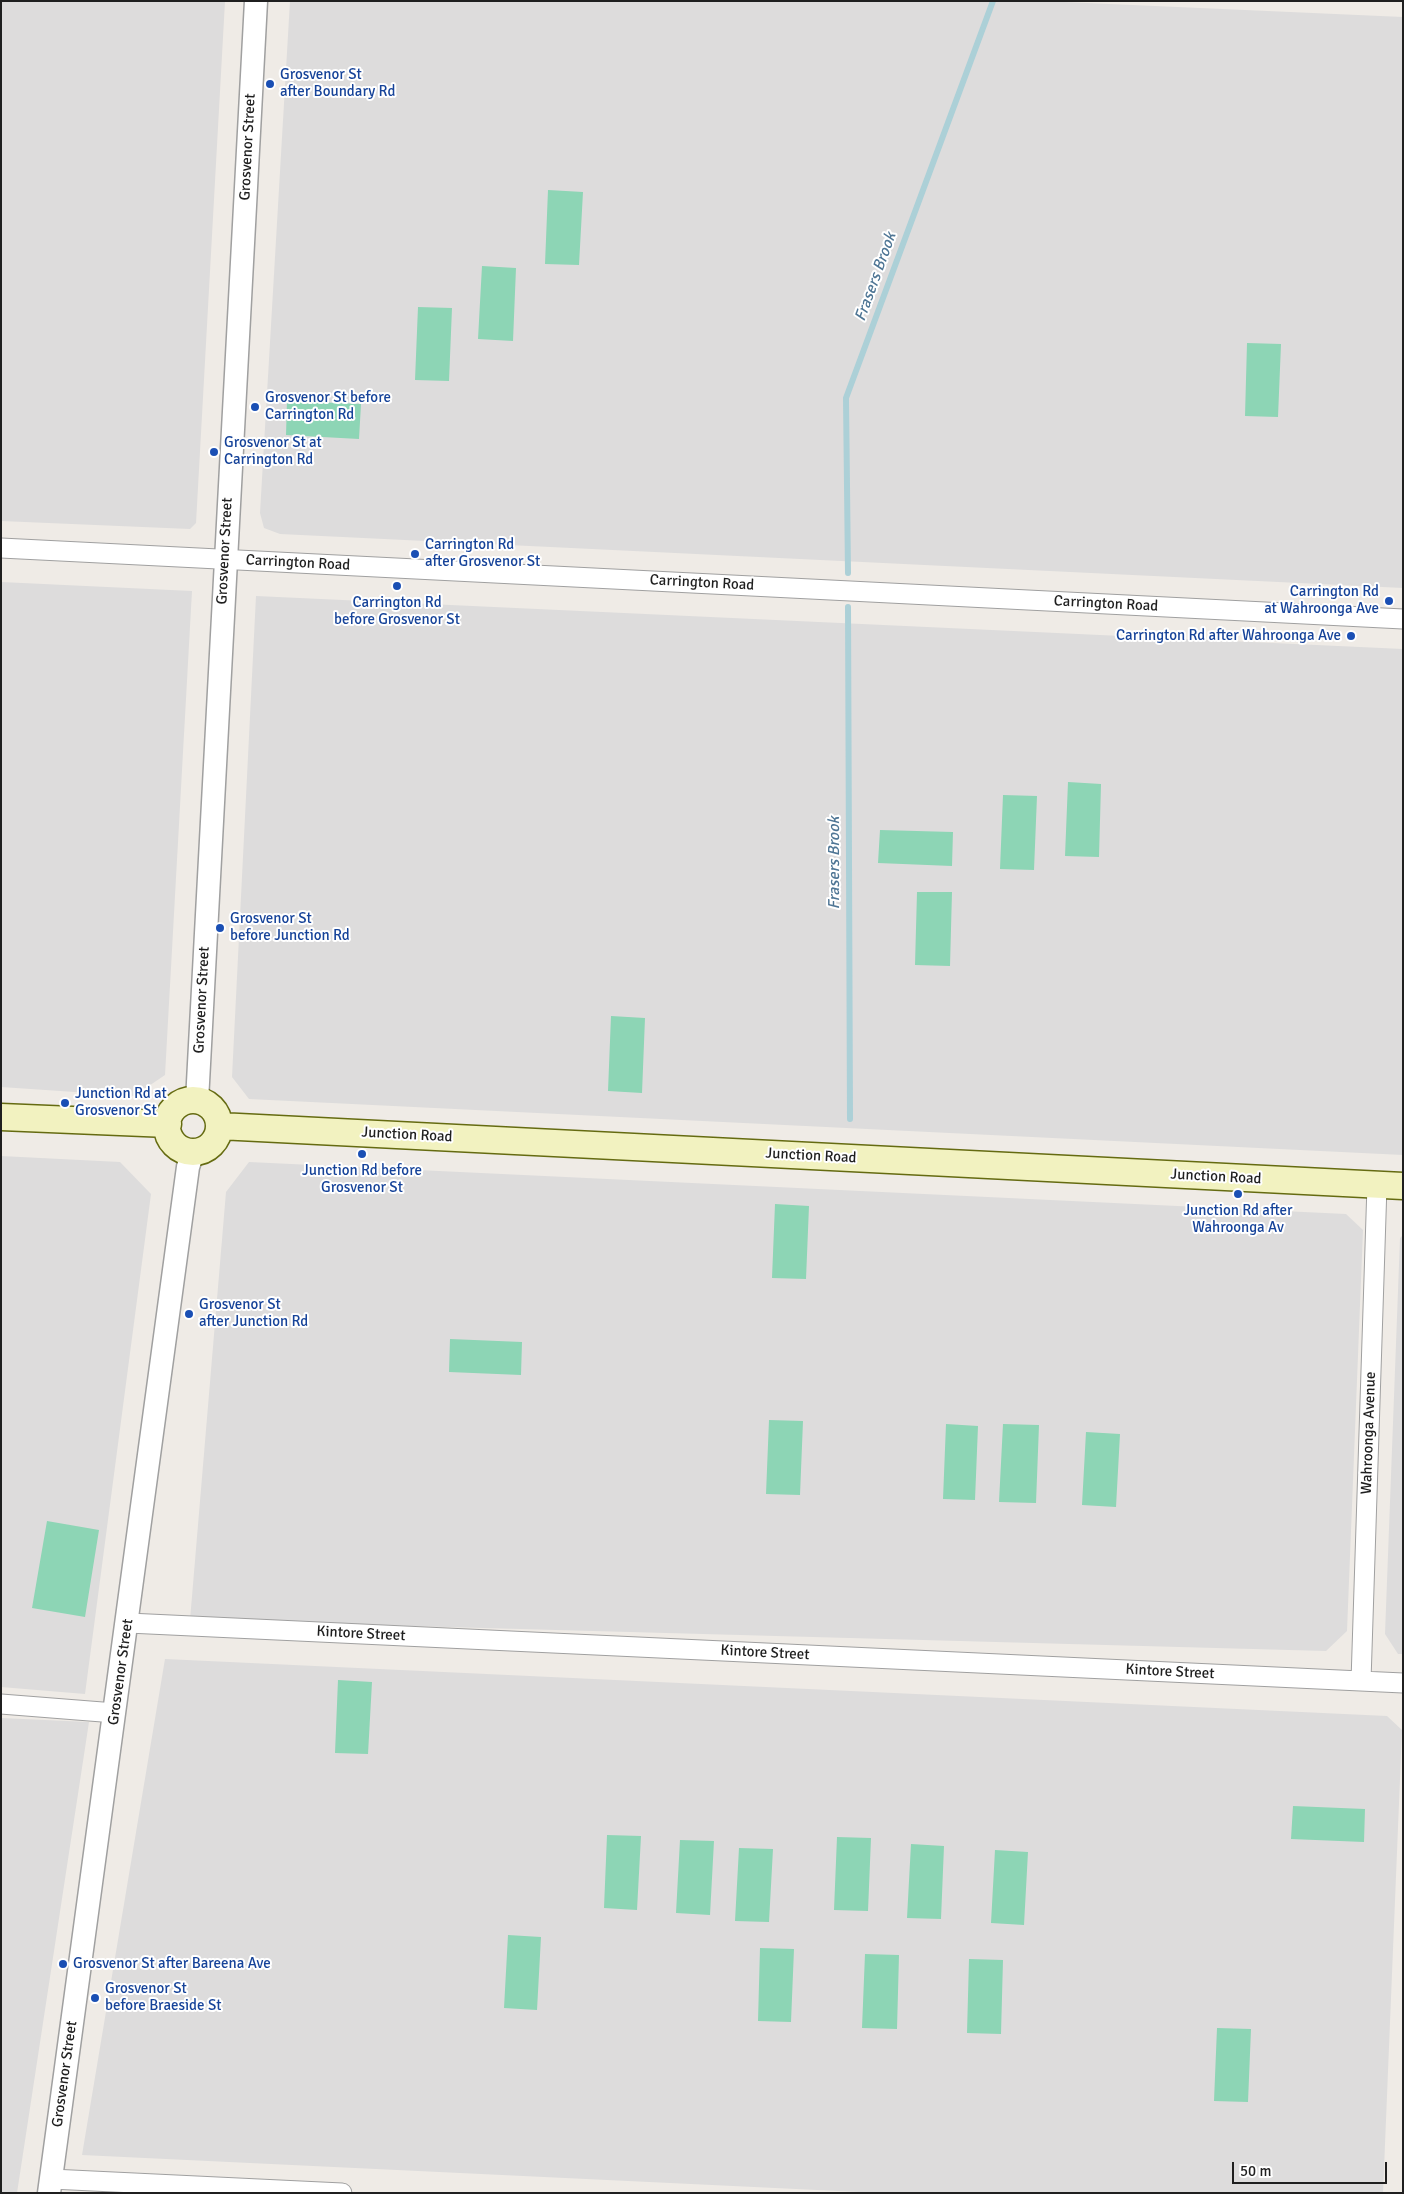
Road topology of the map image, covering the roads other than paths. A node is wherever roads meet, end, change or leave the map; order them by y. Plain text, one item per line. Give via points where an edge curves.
1 (256, 1) edge
2 (1, 548) edge
3 (225, 559) junction
4 (1403, 619) edge
5 (197, 1101) junction
6 (1, 1117) edge
7 (168, 1124) junction
8 (220, 1126) junction
9 (193, 1152) junction
10 (1377, 1185) junction
11 (1403, 1186) edge
12 (128, 1623) junction
13 (1360, 1681) junction
14 (1403, 1683) edge
15 (1, 1704) edge
16 (115, 1713) junction
17 (50, 2186) edge
18 (342, 2193) edge

1 - 3 street, Grosvenor Street
2 - 3 street, Carrington Road
3 - 4 street, Carrington Road
3 - 5 street, Grosvenor Street
5 - 7 main road via 178,1106 169,1117
5 - 8 main road via 215,1112
6 - 7 main road
7 - 9 main road via 174,1144
8 - 9 main road via 212,1145
8 - 10 main road, Junction Road
9 - 12 street, Grosvenor Street via 188,1167
10 - 11 main road, Junction Road
10 - 13 street, Wahroonga Avenue
12 - 13 street, Kintore Street
12 - 16 street, Grosvenor Street
13 - 14 street, Kintore Street
15 - 16 street
16 - 17 street, Grosvenor Street
17 - 18 street

